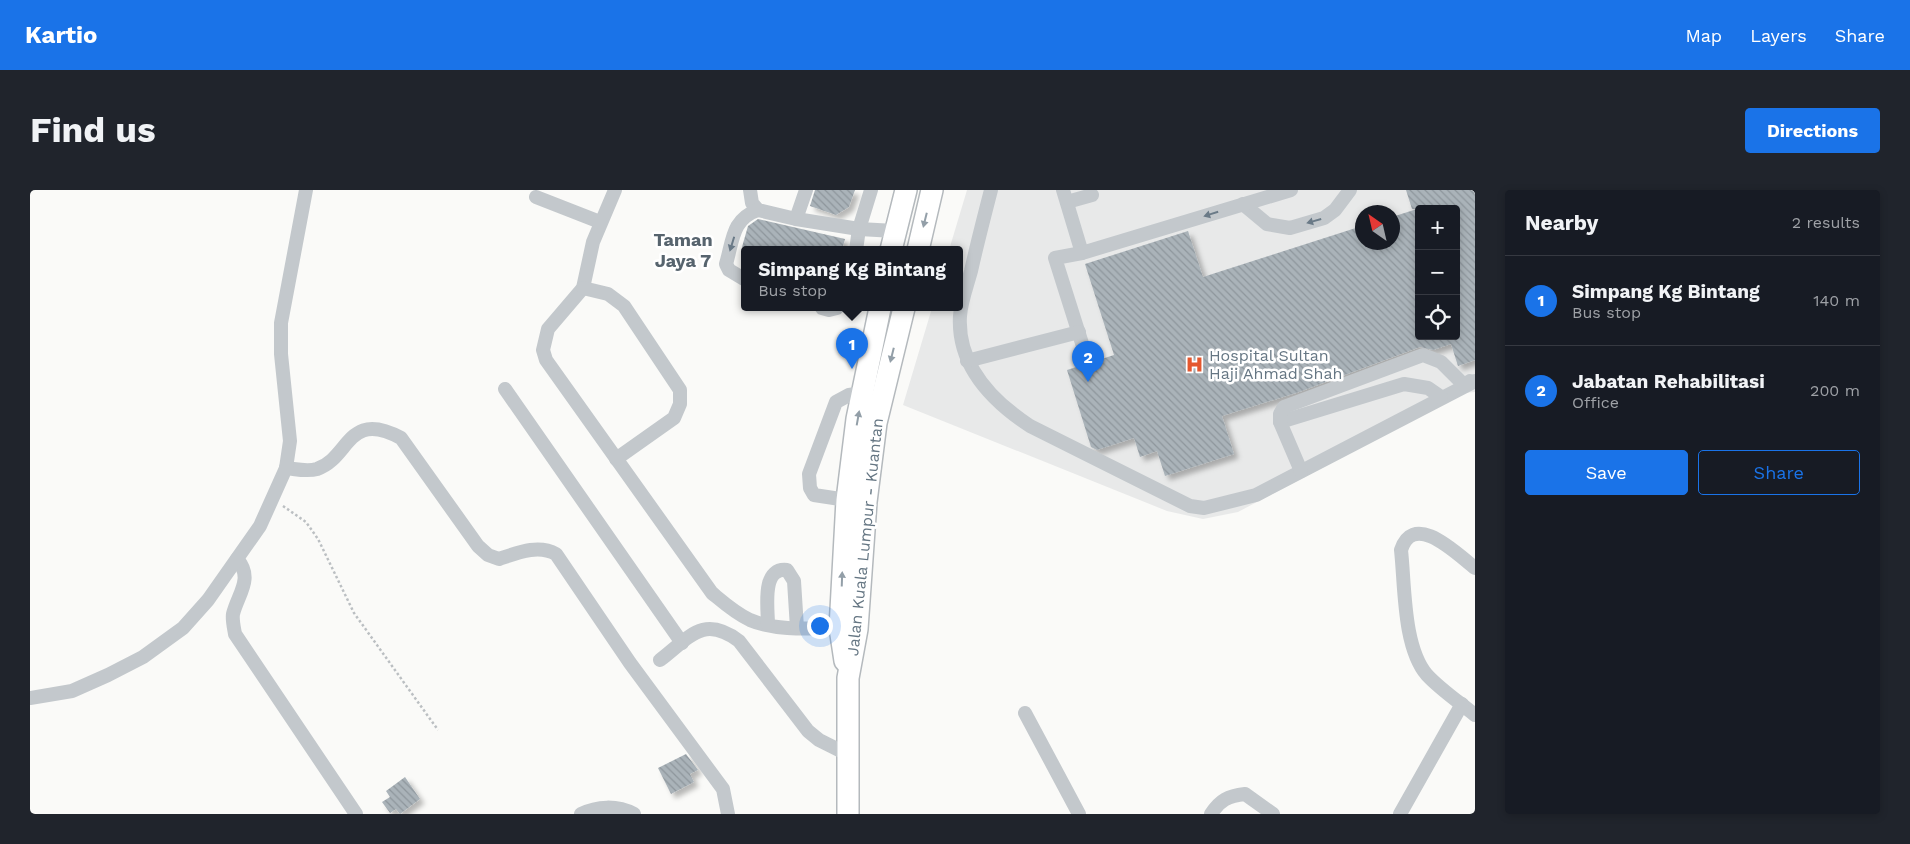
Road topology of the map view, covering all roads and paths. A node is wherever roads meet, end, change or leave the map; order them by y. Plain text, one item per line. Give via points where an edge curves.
1 (306, 190) edge
2 (615, 190) edge
3 (750, 190) edge
4 (806, 190) edge
5 (871, 190) edge
6 (906, 190) edge
7 (932, 190) edge
8 (991, 190) edge
9 (1291, 190) edge
10 (1350, 190) edge
11 (1092, 195) dead end
12 (1065, 196) edge
13 (536, 197) dead end
14 (1243, 204) junction
15 (758, 210) junction
16 (796, 219) junction
17 (600, 222) junction
18 (859, 229) junction
19 (893, 241) edge
20 (857, 246) edge
21 (919, 246) edge
22 (1082, 253) junction
23 (741, 278) edge
24 (582, 288) junction
25 (963, 303) edge
26 (879, 311) edge
27 (903, 311) edge
28 (961, 311) edge
29 (1079, 332) junction
30 (1086, 356) dead end
31 (967, 361) junction
32 (1471, 381) edge
33 (505, 390) dead end
34 (862, 393) junction
35 (1441, 397) junction
36 (1280, 422) junction
37 (616, 459) junction
38 (286, 468) junction
39 (1301, 471) junction
40 (273, 500) junction
41 (847, 500) junction
42 (238, 559) junction
43 (1475, 568) edge
44 (768, 625) junction
45 (797, 628) junction
46 (848, 628) junction
47 (682, 643) junction
48 (660, 660) dead end
49 (30, 698) edge
50 (1462, 704) junction
51 (1025, 713) dead end
52 (1475, 715) edge
53 (438, 730) dead end
54 (847, 754) junction
55 (356, 814) edge
56 (581, 814) edge
57 (634, 814) edge
58 (728, 814) edge
59 (848, 814) edge
60 (1079, 814) edge
61 (1210, 814) edge
62 (1273, 814) edge
63 (1400, 814) edge

1 - 38 street via 281,323 290,441
2 - 17 street
3 - 15 street via 752,203
4 - 16 street
5 - 18 street
6 - 19 highway
7 -> 21 highway
8 - 25 street
9 - 14 street
10 -> 14 street via 1335,210 1324,218 1290,228 1267,224
11 - 12 street
12 - 22 street
13 - 17 street
14 -> 22 street
15 - 16 street
15 -> 23 street via 745,214 739,220 726,264 735,276
16 - 18 street
17 - 24 street
18 - 19 street
18 - 20 street
22 - 29 street via 1055,258
24 - 37 street via 548,329 543,350 546,360
24 - 37 street via 608,294 624,306 680,390 680,404 674,418
26 - 34 highway, Jalan Kuala Lumpur - Kuantan
27 -> 46 highway, Jalan Kuala Lumpur - Kuantan via 876,423
28 - 31 street via 962,342
29 - 30 street
29 - 31 street
31 - 39 street via 984,386 1012,414 1030,426 1190,506 1204,508 1256,495
32 - 35 street
32 - 36 street via 1424,355 1284,407
33 - 47 street
41 -> 34 highway, Jalan Kuala Lumpur - Kuantan
34 - 41 street via 836,402 809,474 814,495
35 - 36 street via 1428,388 1404,384
35 - 39 street
36 - 39 street
37 - 44 street via 712,593 733,611
38 - 40 street
38 - 58 street via 316,469 328,463 347,440 360,432 388,431 401,438 478,546 488,555 499,559 519,552 547,549 556,554 630,663 723,789
40 - 42 street
40 - 53 path via 306,522 354,614
46 -> 41 highway, Jalan Kuala Lumpur - Kuantan
42 - 49 street via 183,628 143,657 72,691
42 - 55 street via 246,578 233,616 235,634
43 - 50 street via 1434,537 1411,536 1401,550 1410,638 1420,664 1427,675
44 - 45 street
44 - 45 street via 768,584 773,573 780,569 787,570 794,581
45 - 46 street
46 - 54 highway, Jalan Kuala Lumpur - Kuantan
47 - 48 street
47 - 54 street via 696,632 711,627 725,631 739,641 808,731
50 - 52 street
50 - 63 street
51 - 60 street
54 - 59 highway, Jalan Kuala Lumpur - Kuantan
56 - 57 street via 592,808 622,808
61 - 62 street via 1219,802 1245,794

